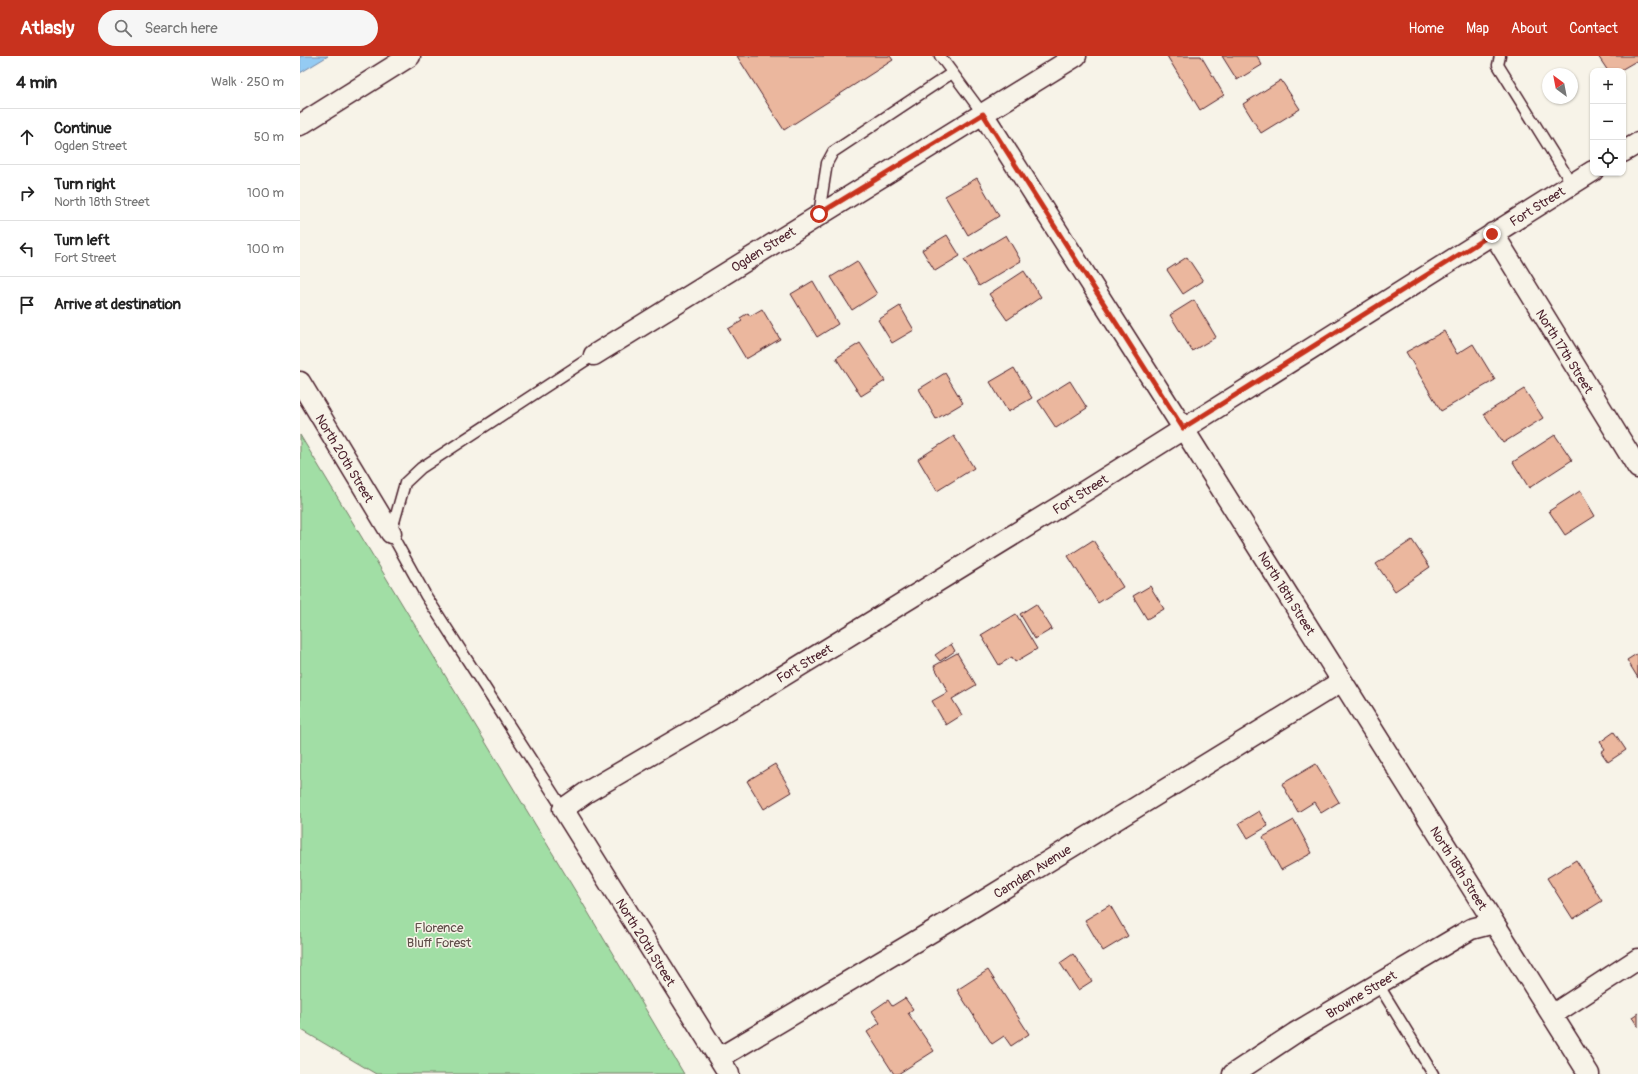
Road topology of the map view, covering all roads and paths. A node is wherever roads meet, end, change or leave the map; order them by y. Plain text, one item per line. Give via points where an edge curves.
1 (410, 56) edge
2 (940, 56) edge
3 (1500, 56) edge
4 (1071, 58) edge
5 (952, 73) junction
6 (983, 114) junction
7 (300, 125) edge
8 (1638, 143) edge
9 (1626, 150) edge
10 (1590, 173) edge
11 (1572, 184) junction
12 (819, 214) junction
13 (1492, 234) junction
14 (594, 355) joint
15 (300, 382) edge
16 (1183, 428) junction
17 (1638, 468) edge
18 (391, 533) junction
19 (1342, 681) junction
20 (563, 810) junction
21 (1494, 923) junction
22 (1638, 959) edge
23 (1378, 984) junction
24 (1552, 1015) junction
25 (724, 1066) edge
26 (1254, 1069) edge
27 (1233, 1074) edge
28 (1433, 1074) edge
29 (1589, 1074) edge

1 - 7 street
2 - 5 lane
3 - 11 lane via 1498,65
4 - 6 street, Ogden Street
5 - 6 lane
5 - 12 lane via 833,152 827,163
6 - 12 street, Ogden Street
6 - 16 street, North 18th Street
8 - 9 street
10 - 11 street, Fort Street
11 - 13 street, Fort Street
12 - 14 street, Ogden Street
13 - 16 street, Fort Street
13 - 17 street, North 17th Street
14 - 18 lane via 421,468 405,483
15 - 18 street, North 20th Street
16 - 19 street, North 18th Street
16 - 20 street, Fort Street via 742,701 587,792
18 - 20 lane via 426,596
19 - 21 street, North 18th Street
19 - 25 street, Camden Avenue via 975,906
20 - 25 street, North 20th Street
21 - 23 street, Browne Street via 1471,929
21 - 24 street, North 18th Street
22 - 24 street
23 - 26 street, Browne Street via 1294,1033
23 - 28 lane
24 - 29 street, North 18th Street
26 - 27 street, Browne Street

